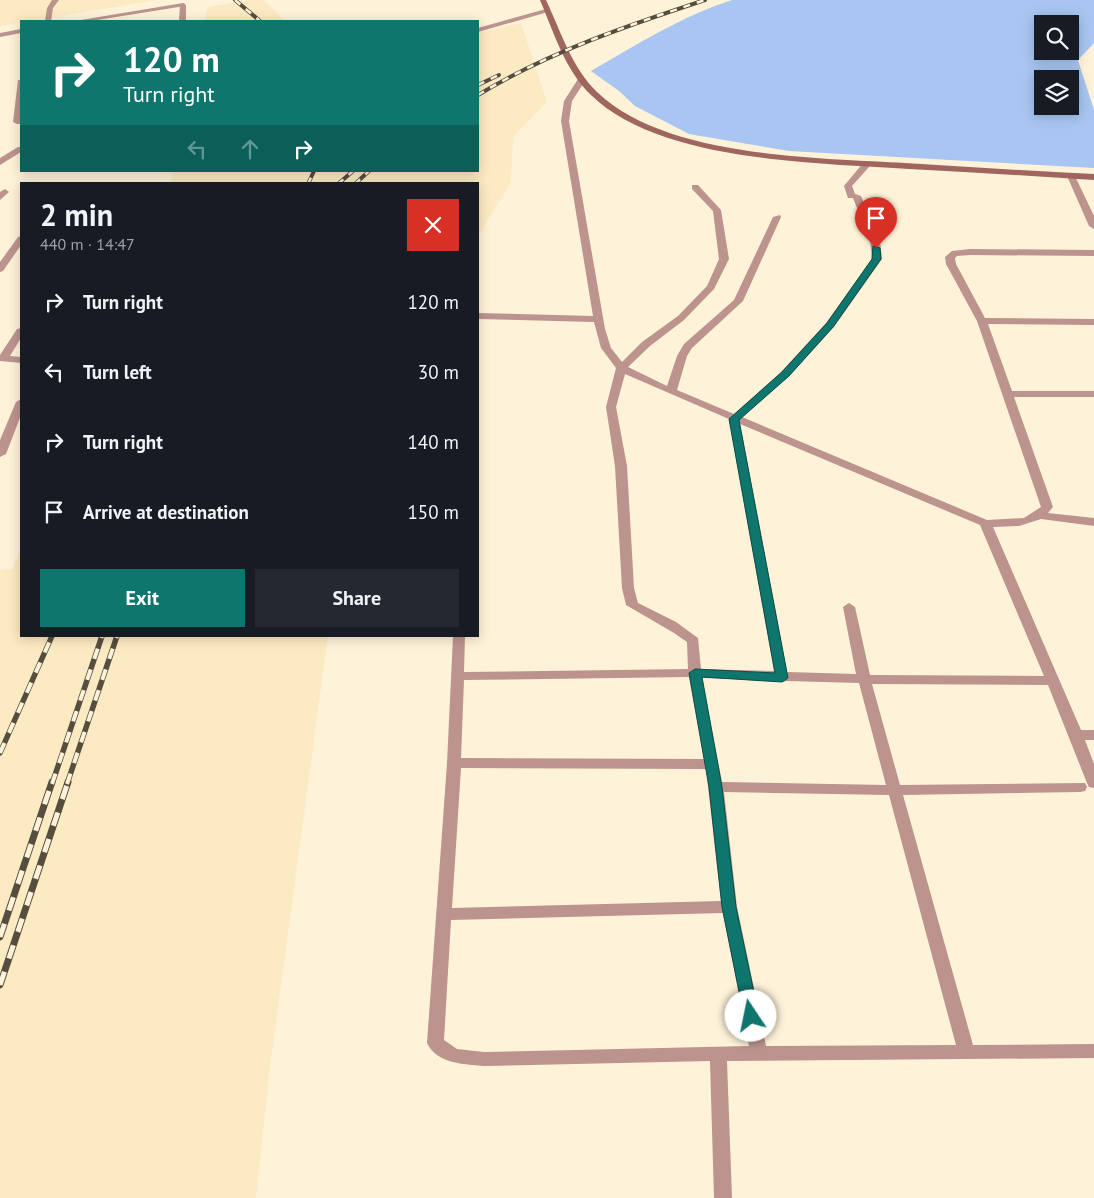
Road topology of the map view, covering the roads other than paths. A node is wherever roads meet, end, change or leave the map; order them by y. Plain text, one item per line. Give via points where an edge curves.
1 (56, 0) edge
2 (543, 0) edge
3 (546, 11) junction
4 (48, 20) edge
5 (100, 20) edge
6 (182, 20) edge
7 (479, 30) edge
8 (20, 31) edge
9 (0, 35) edge
10 (581, 81) junction
11 (20, 98) edge
12 (17, 122) dead end
13 (20, 150) edge
14 (0, 162) edge
15 (866, 165) junction
16 (1071, 176) junction
17 (1094, 177) edge
18 (695, 187) dead end
19 (777, 217) dead end
20 (1094, 226) edge
21 (20, 241) edge
22 (1094, 253) edge
23 (0, 269) edge
24 (479, 316) edge
25 (598, 319) junction
26 (982, 321) junction
27 (1094, 322) edge
28 (20, 332) edge
29 (2, 358) edge
30 (20, 360) edge
31 (621, 368) junction
32 (671, 391) junction
33 (1009, 394) junction
34 (1094, 394) edge
35 (20, 404) edge
36 (734, 419) junction
37 (0, 454) edge
38 (1041, 516) junction
39 (1094, 522) edge
40 (985, 523) junction
41 (849, 607) dead end
42 (459, 637) edge
43 (695, 673) junction
44 (459, 676) junction
45 (782, 678) junction
46 (864, 680) junction
47 (1053, 681) junction
48 (1076, 735) junction
49 (1094, 736) edge
50 (454, 763) junction
51 (712, 764) junction
52 (1094, 783) edge
53 (716, 787) junction
54 (1080, 787) dead end
55 (894, 790) junction
56 (729, 907) junction
57 (443, 914) junction
58 (1094, 1051) edge
59 (759, 1053) junction
60 (967, 1053) junction
61 (718, 1054) junction
62 (723, 1198) edge

1 - 4 street via 50,8
2 - 3 main road
3 - 7 street
3 - 10 main road
5 - 6 street via 183,5
8 - 9 street
10 - 15 main road via 631,121 683,140 713,148
10 - 25 street via 568,101 565,121
11 - 12 street
13 - 14 street
15 - 16 main road
15 - 36 street via 848,186 875,240 877,259 830,325 785,374
16 - 17 main road
16 - 20 street
18 - 31 street via 717,210 724,259 711,287 681,318
19 - 32 street via 738,301 688,346
21 - 23 street
22 - 26 street via 955,253 950,257 950,264
24 - 25 street
25 - 31 street via 606,348
26 - 27 street
26 - 33 street
28 - 29 street
29 - 30 street
31 - 32 street
31 - 43 street via 612,407 621,466 628,588 632,605 679,628 693,641
32 - 36 street
33 - 34 street
33 - 38 street via 1047,507
35 - 37 street
36 - 40 street
36 - 45 street
38 - 39 street
38 - 40 street via 1025,522
40 - 47 street
41 - 46 street
42 - 44 street
43 - 44 street
43 - 45 street
43 - 51 street
44 - 50 street
45 - 46 street
46 - 47 street
46 - 55 street
47 - 48 street
48 - 49 street
48 - 52 street
50 - 51 street
50 - 57 street
51 - 53 street
53 - 55 street
53 - 56 street
54 - 55 street
55 - 60 street
56 - 57 street
56 - 59 street
57 - 61 street via 434,1043 454,1056 484,1059
58 - 60 street
59 - 60 street
59 - 61 street
61 - 62 street

